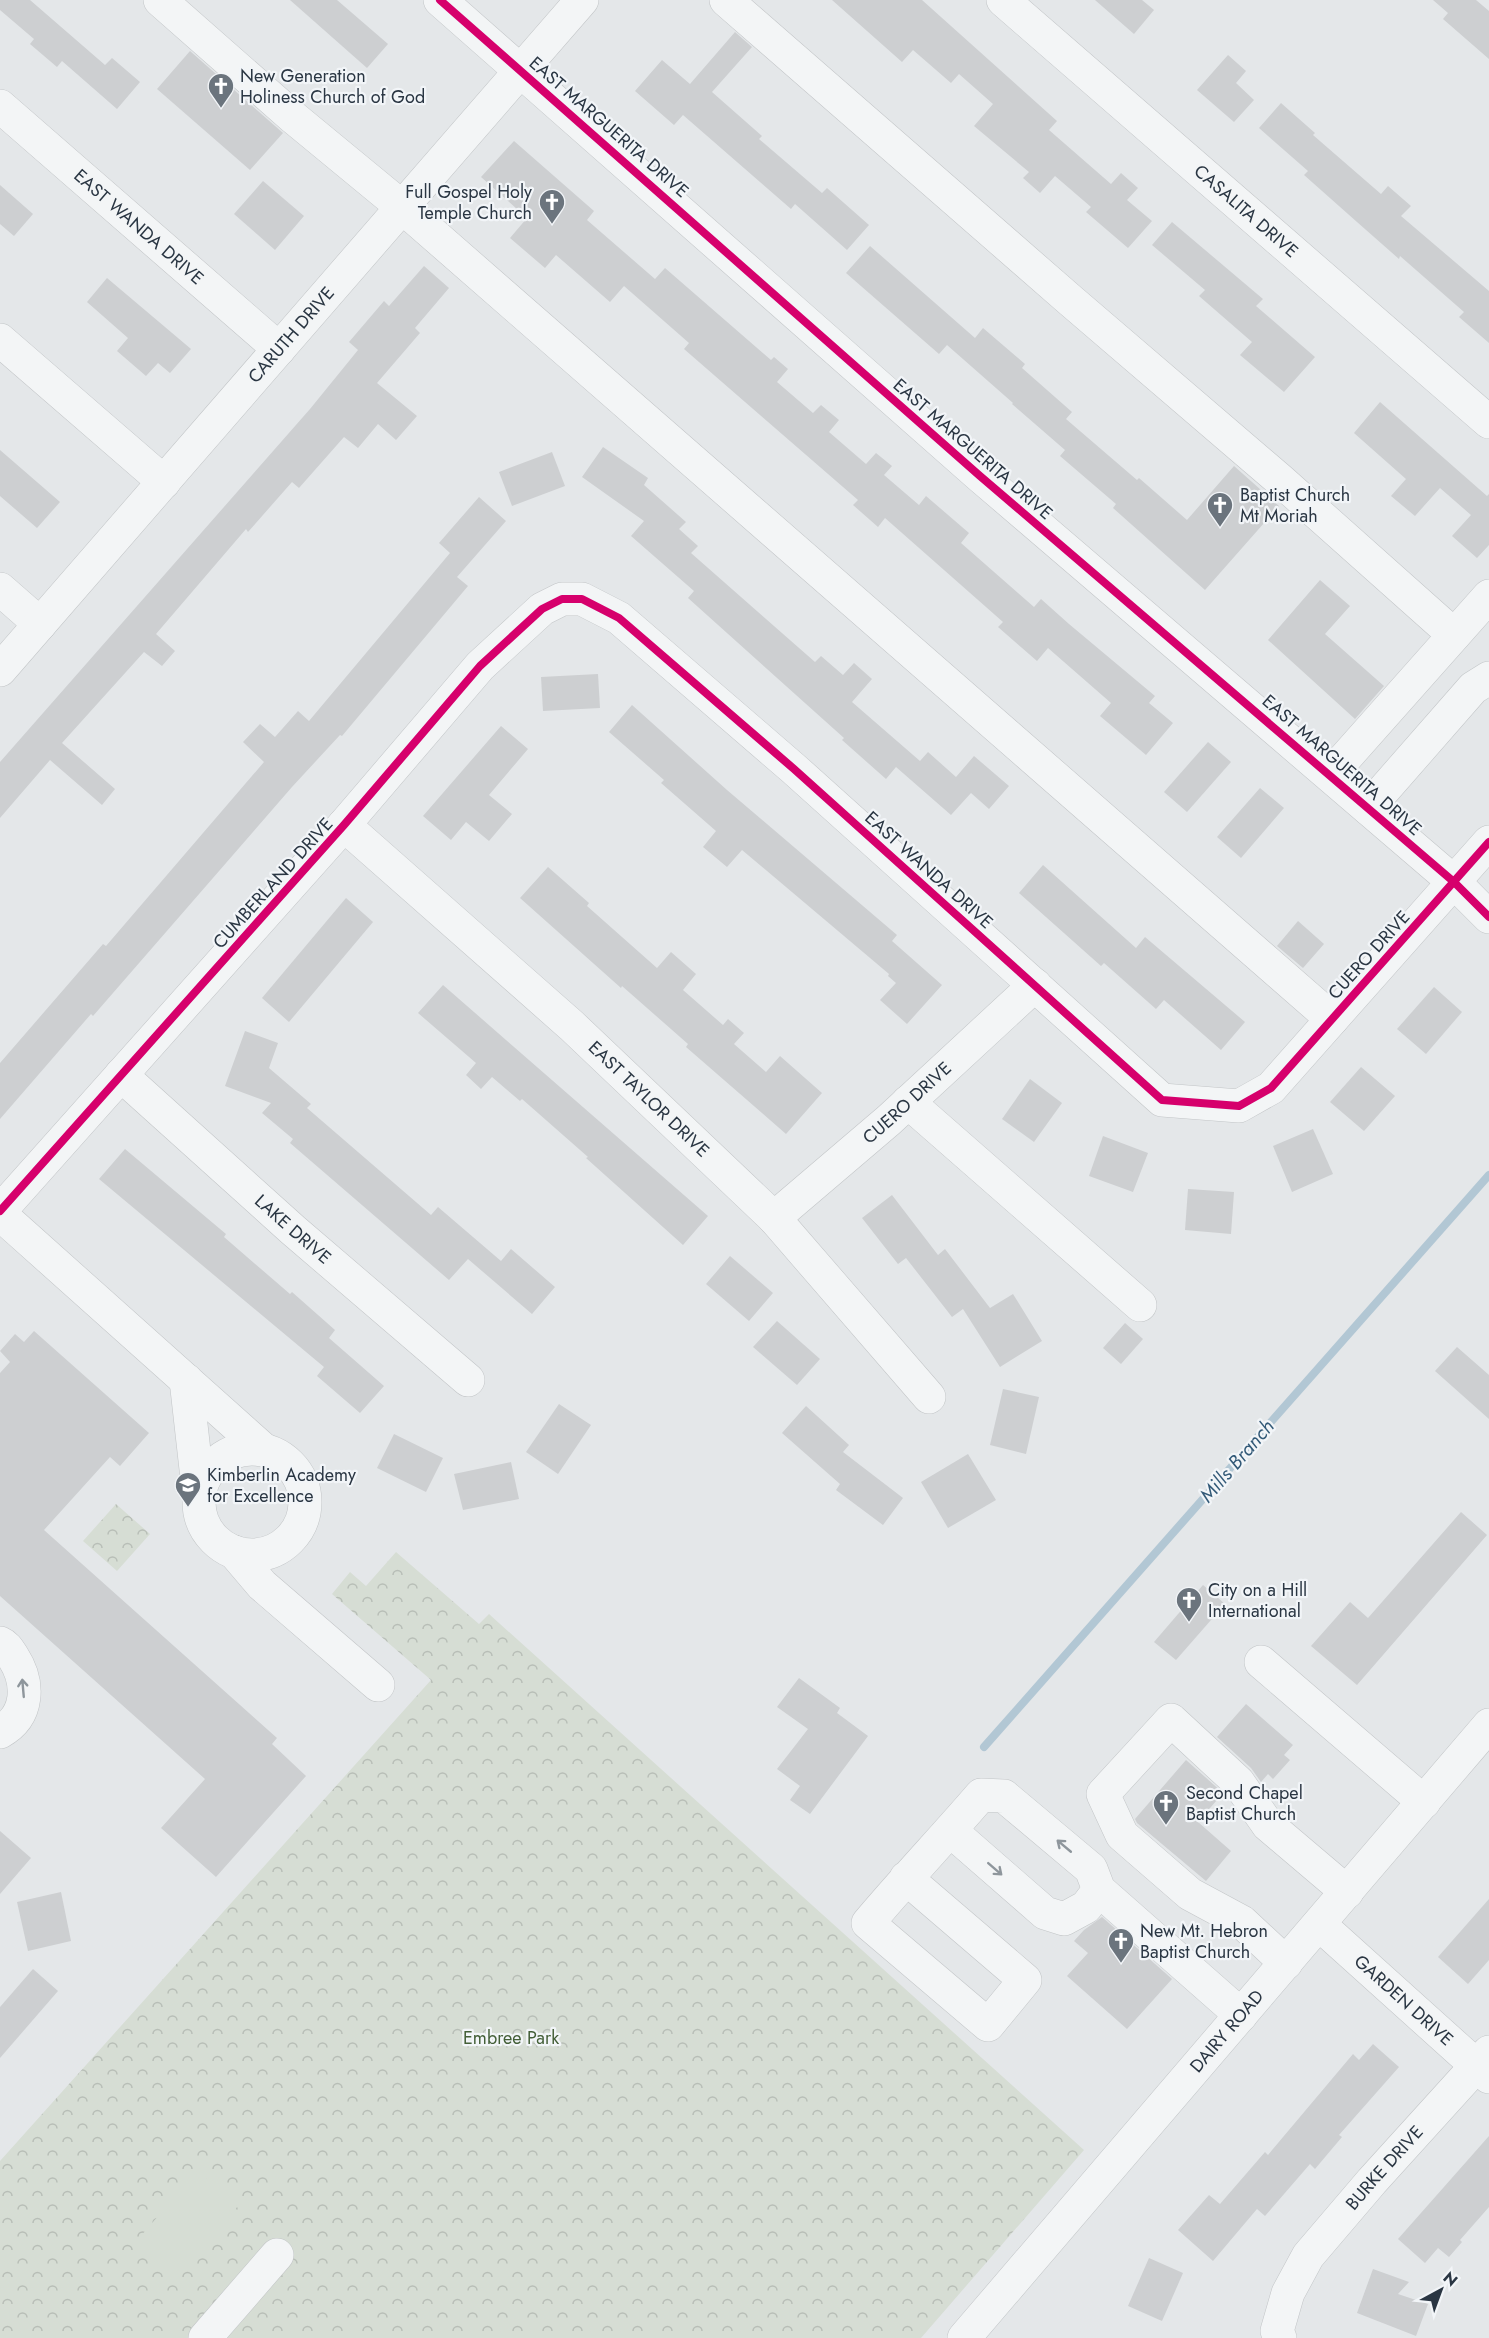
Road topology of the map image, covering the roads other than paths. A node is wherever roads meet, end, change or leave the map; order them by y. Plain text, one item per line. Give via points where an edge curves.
1 (160, 0) edge
2 (441, 0) edge
3 (582, 0) edge
4 (726, 0) edge
5 (1003, 0) edge
6 (521, 70) junction
7 (0, 106) edge
8 (402, 207) junction
9 (0, 340) edge
10 (279, 349) junction
11 (1489, 422) edge
12 (164, 482) junction
13 (0, 589) edge
14 (1489, 596) edge
15 (582, 599) joint
16 (40, 624) junction
17 (1454, 635) junction
18 (0, 670) edge
19 (1489, 678) edge
20 (1330, 775) junction
21 (1368, 808) junction
22 (345, 825) junction
23 (1489, 842) edge
24 (1454, 882) junction
25 (1489, 917) edge
26 (1035, 985) junction
27 (1332, 1019) junction
28 (121, 1075) junction
29 (1271, 1088) joint
30 (909, 1102) junction
31 (0, 1213) edge
32 (774, 1218) junction
33 (1140, 1305) dead end
34 (186, 1380) junction
35 (468, 1380) dead end
36 (929, 1397) dead end
37 (264, 1450) junction
38 (199, 1496) junction
39 (234, 1552) junction
40 (0, 1643) edge
41 (1261, 1662) dead end
42 (378, 1685) dead end
43 (1489, 1725) edge
44 (0, 1732) edge
45 (1424, 1802) junction
46 (951, 1831) junction
47 (906, 1878) junction
48 (1099, 1890) junction
49 (1347, 1892) junction
50 (1320, 1924) junction
51 (1286, 1963) junction
52 (1241, 2015) junction
53 (1485, 2065) edge
54 (277, 2255) dead end
55 (972, 2335) edge
56 (206, 2338) edge
57 (1280, 2338) edge

1 - 8 street
2 - 6 street, EAST MARGUERITA DRIVE
3 - 6 street, CARUTH DRIVE
4 - 17 street
5 - 11 street, CASALITA DRIVE
6 - 8 street, CARUTH DRIVE
6 - 20 street, EAST MARGUERITA DRIVE via 980,476
7 - 10 street, EAST WANDA DRIVE
8 - 10 street, CARUTH DRIVE
8 - 27 street
9 - 12 street
10 - 12 street, CARUTH DRIVE
12 - 16 street, CARUTH DRIVE
13 - 16 street
14 - 17 street
15 - 22 street, CUMBERLAND DRIVE via 562,599 542,609 480,666
15 - 26 street, EAST WANDA DRIVE via 619,618
16 - 18 street, CARUTH DRIVE
17 - 20 street
19 - 21 street via 1473,688
20 - 21 street, EAST MARGUERITA DRIVE
21 - 24 street, EAST MARGUERITA DRIVE
22 - 28 street, CUMBERLAND DRIVE
22 - 32 street, EAST TAYLOR DRIVE via 572,1026
23 - 24 street, CUERO DRIVE
24 - 25 street, EAST MARGUERITA DRIVE
24 - 27 street, CUERO DRIVE
26 - 29 street, EAST WANDA DRIVE via 1162,1100 1239,1106
26 - 30 street, CUERO DRIVE
27 - 29 street, CUERO DRIVE
28 - 31 street, CUMBERLAND DRIVE
28 - 35 street, LAKE DRIVE via 292,1230
30 - 32 street, CUERO DRIVE
30 - 33 street
31 - 34 street
32 - 36 street, EAST TAYLOR DRIVE
34 - 37 street
34 - 38 street
37 - 38 street via 246,1449 214,1464
37 - 39 street via 293,1468 302,1483 306,1500 304,1518 284,1546 269,1554
38 - 39 street via 200,1514 207,1530 218,1544
39 - 42 street via 262,1585
44 -> 40 street via 20,1714 25,1696 21,1670
41 - 45 street
43 - 45 street, DAIRY ROAD
45 - 49 street, DAIRY ROAD
46 - 47 street
46 -> 48 street via 1045,1913 1064,1919 1086,1907
48 -> 46 street via 1091,1869 1004,1796 981,1795
47 - 47 street via 867,1923 988,2025 1026,1980
48 - 52 street
49 - 50 street, DAIRY ROAD
49 - 51 street via 1268,1825 1238,1782 1171,1720 1103,1794 1122,1835 1190,1894 1242,1922
50 - 51 street, DAIRY ROAD
50 - 53 street, GARDEN DRIVE
51 - 52 street, DAIRY ROAD
52 - 55 street, DAIRY ROAD
53 - 57 street, BURKE DRIVE via 1372,2181 1308,2256 1288,2292 1277,2331
54 - 56 street

